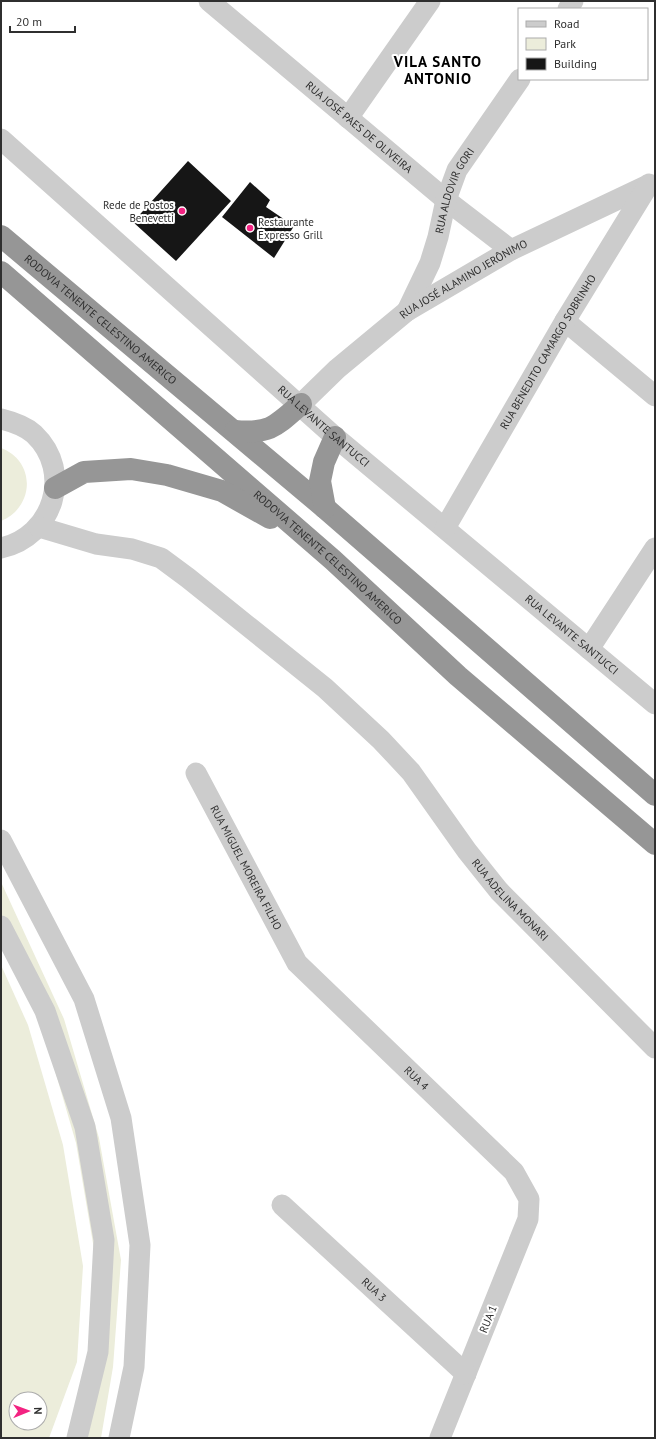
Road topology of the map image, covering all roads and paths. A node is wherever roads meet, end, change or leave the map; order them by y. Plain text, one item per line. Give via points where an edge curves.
1 (208, 1) edge
2 (430, 1) edge
3 (519, 80) edge
4 (348, 118) junction
5 (1, 139) edge
6 (651, 182) edge
7 (446, 200) junction
8 (1, 236) edge
9 (511, 250) junction
10 (1, 272) edge
11 (407, 311) junction
12 (565, 321) junction
13 (655, 396) edge
14 (301, 404) junction
15 (1, 419) edge
16 (235, 431) junction
17 (335, 437) junction
18 (55, 488) junction
19 (325, 508) junction
20 (39, 527) junction
21 (446, 528) junction
22 (309, 539) junction
23 (655, 548) edge
24 (1, 549) edge
25 (590, 649) junction
26 (655, 704) edge
27 (196, 773) dead end
28 (655, 795) edge
29 (1, 840) edge
30 (655, 844) edge
31 (1, 926) edge
32 (297, 963) joint
33 (655, 1048) edge
34 (529, 1198) joint
35 (282, 1205) dead end
36 (466, 1374) junction
37 (78, 1438) edge
38 (119, 1438) edge
39 (440, 1438) edge

1 - 4 street, RUA JOSÉ PAES DE OLIVEIRA
2 - 4 street
3 - 7 street, RUA ALDOVIR GORI via 457,170
4 - 7 street, RUA JOSÉ PAES DE OLIVEIRA
5 - 14 street, RUA LEVANTE SANTUCCI
6 - 9 street, RUA JOSÉ ALAMINO JERÔNIMO
6 - 12 street, RUA BENEDITO CAMARGO SOBRINHO
7 - 9 street, RUA JOSÉ PAES DE OLIVEIRA
7 - 11 street, RUA ALDOVIR GORI via 430,263
8 - 16 highway, RODOVIA TENENTE CELESTINO AMERICO
9 - 11 street, RUA JOSÉ ALAMINO JERÔNIMO
10 - 22 highway, RODOVIA TENENTE CELESTINO AMERICO
11 - 14 street, RUA JOSÉ ALAMINO JERÔNIMO via 337,369
12 - 13 street
12 - 21 street, RUA BENEDITO CAMARGO SOBRINHO
14 - 16 highway via 276,426 264,431
14 - 17 street, RUA LEVANTE SANTUCCI
15 - 18 street via 18,424 34,434 54,468
16 - 19 highway, RODOVIA TENENTE CELESTINO AMERICO
17 - 19 highway via 324,462 320,481
17 - 21 street, RUA LEVANTE SANTUCCI
18 - 20 street via 50,509
18 - 22 highway via 84,472 131,469 167,475 222,491
19 - 28 highway, RODOVIA TENENTE CELESTINO AMERICO
20 - 24 street via 22,540
20 - 33 street, RUA ADELINA MONARI via 96,544 132,549 161,558 325,688 412,772 467,851 499,891
21 - 25 street, RUA LEVANTE SANTUCCI
22 - 30 highway, RODOVIA TENENTE CELESTINO AMERICO via 458,676
23 - 25 street
25 - 26 street, RUA LEVANTE SANTUCCI
27 - 32 street, RUA MIGUEL MOREIRA FILHO
29 - 38 street via 84,999 122,1118 140,1244 134,1367
31 - 37 street via 44,1011 85,1127 104,1240 98,1352
32 - 34 street, RUA 4 via 514,1172
34 - 36 street, RUA 1 via 528,1219
35 - 36 street, RUA 3
36 - 39 street, RUA 1

